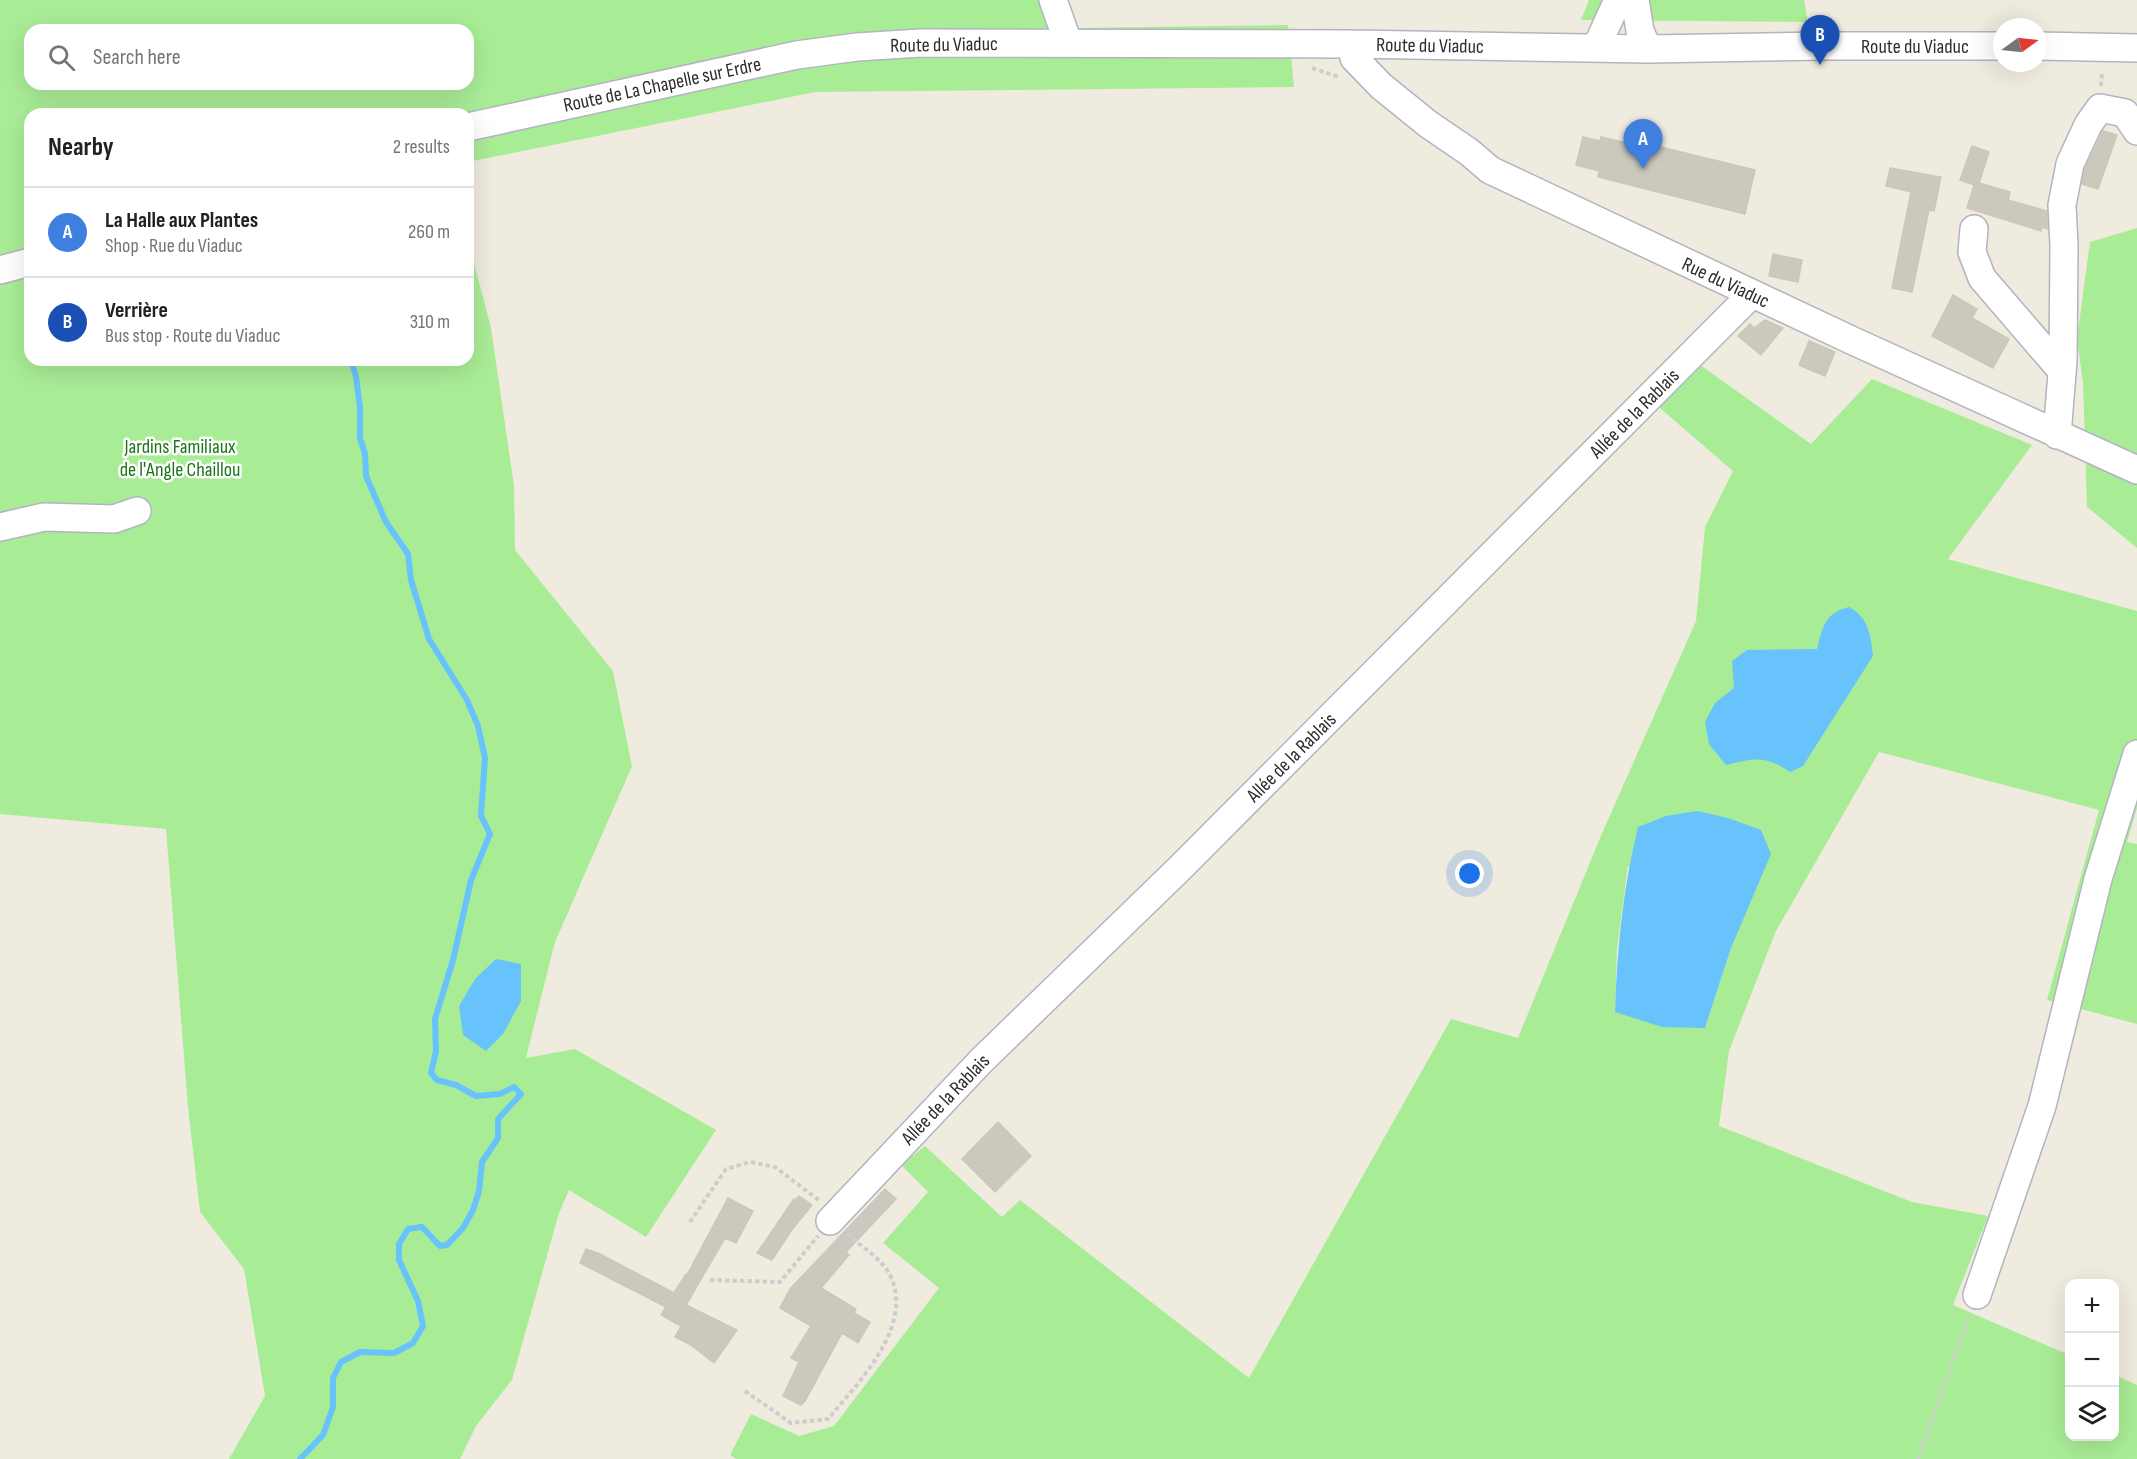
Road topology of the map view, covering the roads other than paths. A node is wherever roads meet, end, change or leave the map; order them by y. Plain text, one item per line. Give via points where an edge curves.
1 (1053, 0) edge
2 (1618, 0) edge
3 (1635, 0) edge
4 (1068, 42) junction
5 (1353, 44) junction
6 (1993, 46) edge
7 (2047, 46) edge
8 (857, 47) joint
9 (1596, 48) junction
10 (2137, 48) edge
11 (1647, 49) junction
12 (474, 126) edge
13 (2137, 131) edge
14 (1974, 229) dead end
15 (24, 264) edge
16 (0, 270) edge
17 (1752, 294) junction
18 (2062, 371) junction
19 (2057, 435) junction
20 (2137, 470) edge
21 (137, 511) dead end
22 (0, 527) edge
23 (2137, 754) edge
24 (833, 1218) road end
25 (1977, 1295) road end

1 - 4 street
2 - 9 street
3 - 11 street
4 - 5 street, Route du Viaduc
4 - 8 street, Route du Viaduc
5 - 9 street, Route du Viaduc
5 - 17 street, Rue du Viaduc via 1354,58 1381,86 1490,170
6 - 11 street, Route du Viaduc
7 - 10 street
8 - 12 street, Route de La Chapelle sur Erdre via 786,57
9 - 11 street, Route du Viaduc
13 - 18 street via 2125,113 2100,108 2070,164 2062,205
14 - 18 street via 1972,252 1982,278
15 - 16 street
17 - 19 street, Rue du Viaduc
17 - 24 street, Allée de la Rablais via 1179,869 981,1061
18 - 19 street
19 - 20 street, Rue du Viaduc
21 - 22 street via 114,519 44,517
23 - 25 street via 2098,879 2042,1106

